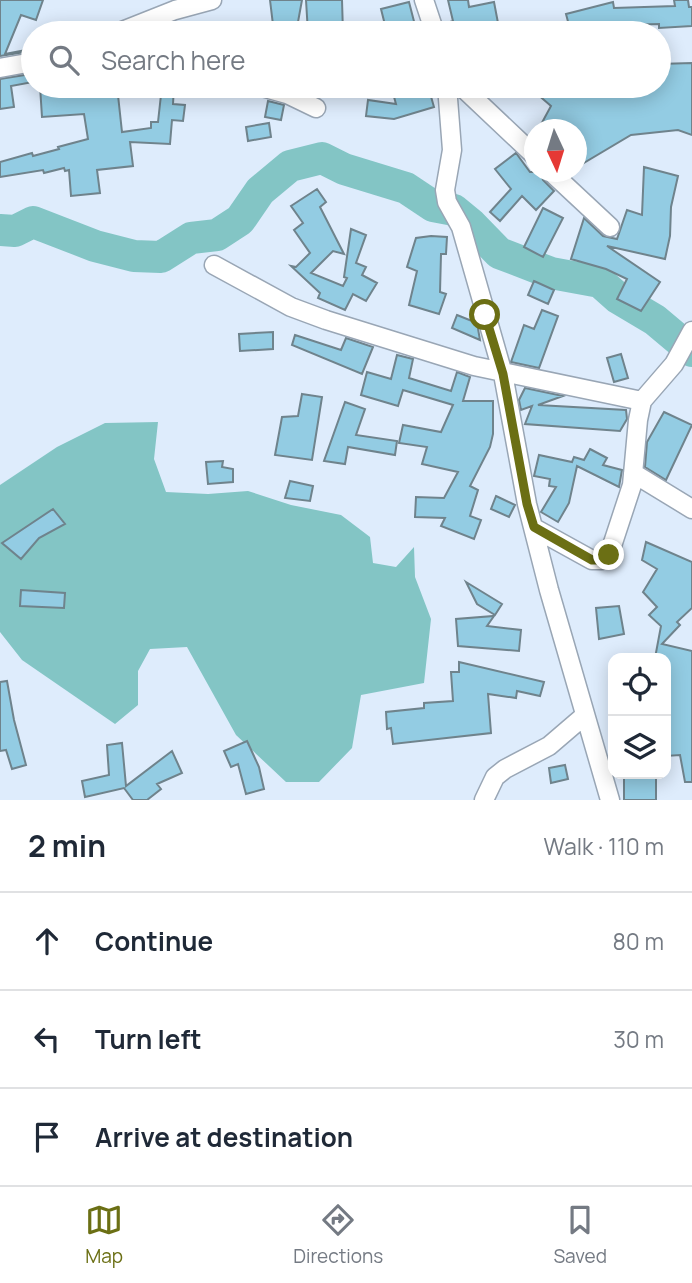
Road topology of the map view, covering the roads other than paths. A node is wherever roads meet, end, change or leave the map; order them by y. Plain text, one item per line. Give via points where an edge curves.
1 (212, 0) edge
2 (424, 0) edge
3 (173, 5) edge
4 (141, 21) edge
5 (431, 21) edge
6 (21, 64) edge
7 (0, 68) edge
8 (297, 98) edge
9 (448, 98) edge
10 (474, 98) edge
11 (316, 108) dead end
12 (524, 146) edge
13 (562, 182) edge
14 (610, 227) dead end
15 (214, 265) dead end
16 (692, 331) edge
17 (503, 374) junction
18 (642, 401) junction
19 (634, 473) junction
20 (692, 509) edge
21 (534, 527) junction
22 (584, 716) junction
23 (484, 800) edge
24 (610, 800) edge

1 - 3 street
2 - 5 street
3 - 4 street
6 - 7 street
8 - 11 street
9 - 17 street via 452,150 447,202 461,227
10 - 12 street
13 - 14 street
15 - 17 street via 291,307
16 - 18 street via 674,364
17 - 18 street
17 - 21 street
18 - 19 street
19 - 20 street
19 - 21 street via 612,548 601,560 584,556
21 - 22 street
22 - 23 street via 549,746 495,776
22 - 24 street

